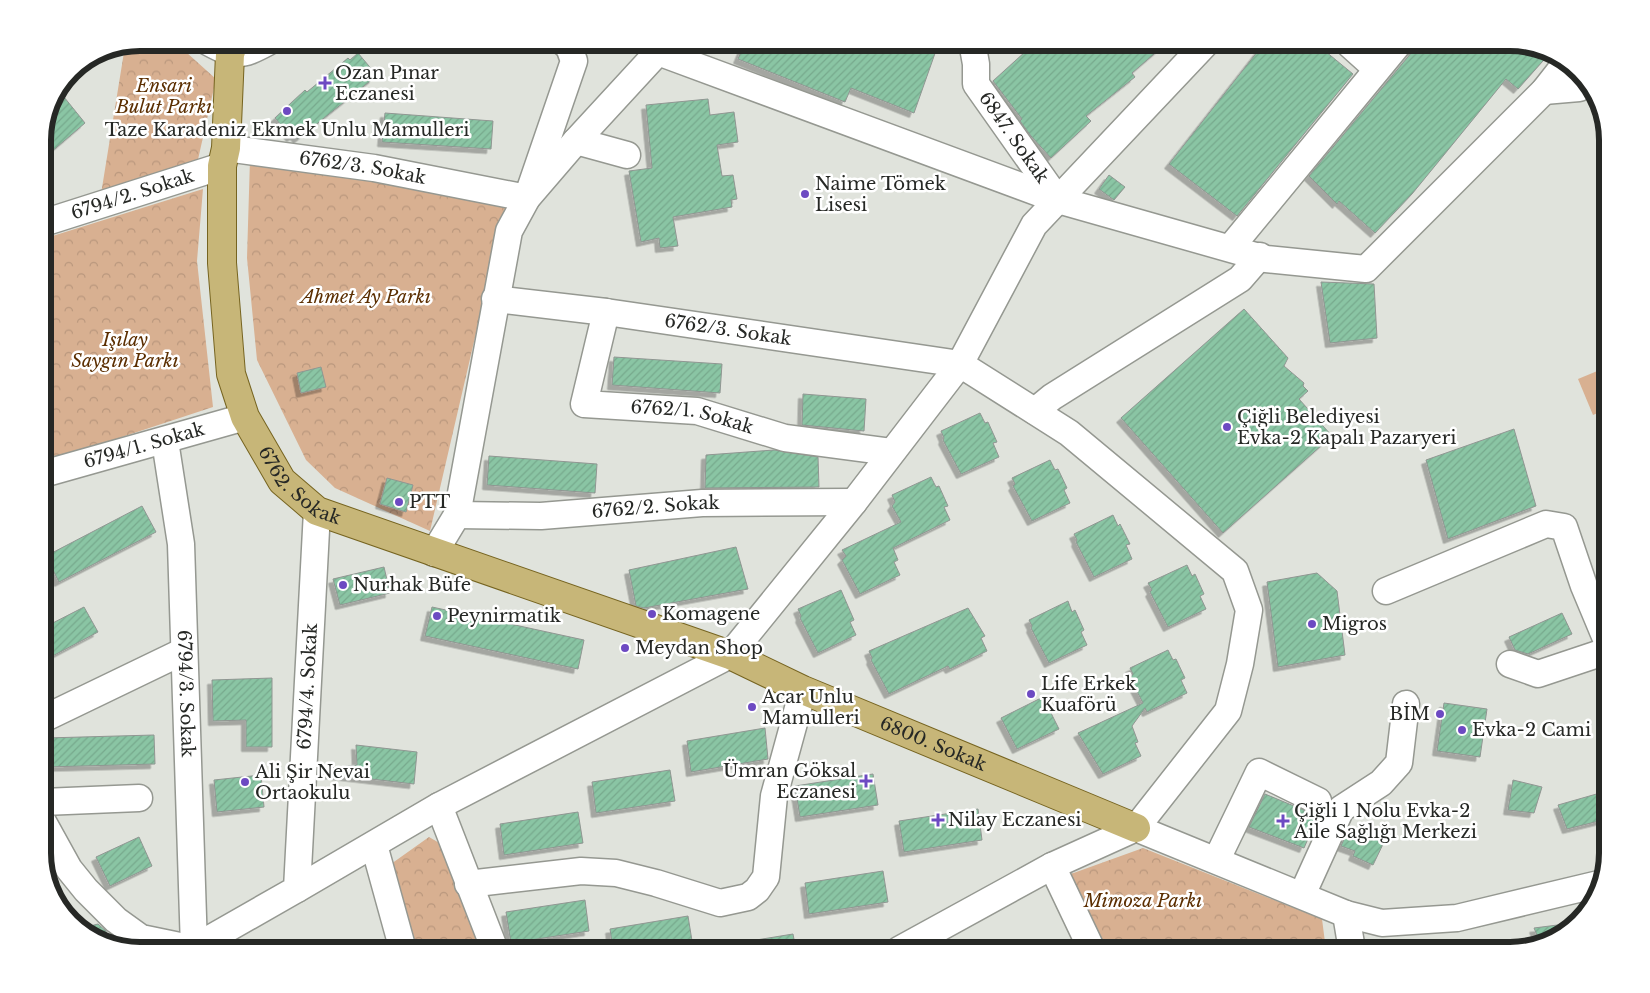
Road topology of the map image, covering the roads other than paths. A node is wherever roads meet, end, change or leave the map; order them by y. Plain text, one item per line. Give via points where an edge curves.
1 (224, 51) edge
2 (570, 51) edge
3 (657, 51) edge
4 (671, 51) edge
5 (975, 51) edge
6 (1199, 51) edge
7 (1357, 51) edge
8 (1392, 51) edge
9 (1562, 68) edge
10 (1377, 69) junction
11 (1580, 86) edge
12 (1544, 91) junction
13 (576, 141) junction
14 (627, 155) dead end
15 (224, 156) junction
16 (527, 198) junction
17 (1058, 200) junction
18 (51, 220) edge
19 (1232, 247) junction
20 (1260, 256) junction
21 (495, 299) junction
22 (606, 312) junction
23 (960, 364) junction
24 (1035, 411) junction
25 (245, 417) junction
26 (165, 441) junction
27 (891, 452) junction
28 (51, 472) edge
29 (854, 502) junction
30 (317, 511) junction
31 (457, 515) junction
32 (434, 552) junction
33 (1386, 591) dead end
34 (1599, 620) edge
35 (184, 651) junction
36 (730, 655) junction
37 (1599, 655) edge
38 (1510, 664) dead end
39 (803, 690) junction
40 (1406, 704) dead end
41 (51, 715) edge
42 (139, 798) dead end
43 (1318, 800) dead end
44 (51, 802) edge
45 (439, 806) junction
46 (1136, 828) junction
47 (51, 836) edge
48 (374, 844) junction
49 (1217, 859) junction
50 (1052, 866) junction
51 (468, 884) junction
52 (1593, 886) edge
53 (297, 888) junction
54 (1302, 895) junction
55 (1346, 914) junction
56 (159, 942) edge
57 (194, 942) edge
58 (207, 942) edge
59 (401, 942) edge
60 (492, 942) edge
61 (914, 942) edge
62 (1088, 942) edge
63 (1351, 942) edge

1 - 15 main road, 6762. Sokak
2 - 16 street via 574,61
3 - 13 street
4 - 17 street
5 - 17 street, 6847. Sokak via 976,84
6 - 17 street
7 - 10 street
8 - 10 street
9 - 12 street
10 - 19 street
11 - 12 street
12 - 20 street via 1366,269
13 - 14 street
13 - 16 street
15 - 16 street, 6762/3. Sokak via 374,168
15 - 18 street, 6794/2. Sokak
15 - 25 main road, 6762. Sokak via 222,263 231,374
16 - 21 street via 509,231
17 - 19 street
17 - 23 street via 1034,225
19 - 20 street
20 - 24 street via 1240,279 1052,397
21 - 22 street, 6762/3. Sokak
21 - 31 street
22 - 23 street, 6762/3. Sokak
22 - 27 street, 6762/1. Sokak via 584,404 697,411 785,438
23 - 24 street
23 - 27 street
24 - 46 street via 1069,433 1235,571 1249,610 1228,711
25 - 26 street, 6794/1. Sokak
25 - 30 main road, 6762. Sokak via 282,481
26 - 28 street, 6794/1. Sokak
26 - 35 street, 6794/3. Sokak via 181,544
27 - 29 street
29 - 31 street, 6762/2. Sokak via 702,503 541,516
29 - 36 street
30 - 32 main road, 6762. Sokak
30 - 53 street, 6794/4. Sokak
31 - 32 street
32 - 36 main road, 6762. Sokak
33 - 34 street via 1546,524 1564,527
35 - 41 street
35 - 57 street, 6794/3. Sokak
36 - 39 main road, 6800. Sokak
36 - 45 street
37 - 38 street via 1538,674
39 - 46 main road, 6800. Sokak
39 - 51 street via 774,796 766,877 748,897 720,903 656,882 581,871
40 - 54 street via 1399,763 1381,783 1341,810
42 - 44 street
43 - 49 street via 1259,772
45 - 48 street
45 - 51 street
46 - 49 street
46 - 50 street
47 - 56 street via 86,890 116,920 141,938
48 - 53 street
48 - 59 street
49 - 54 street
50 - 61 street
50 - 62 street
51 - 60 street
52 - 55 street via 1457,918 1382,923
53 - 58 street
54 - 55 street
55 - 63 street

